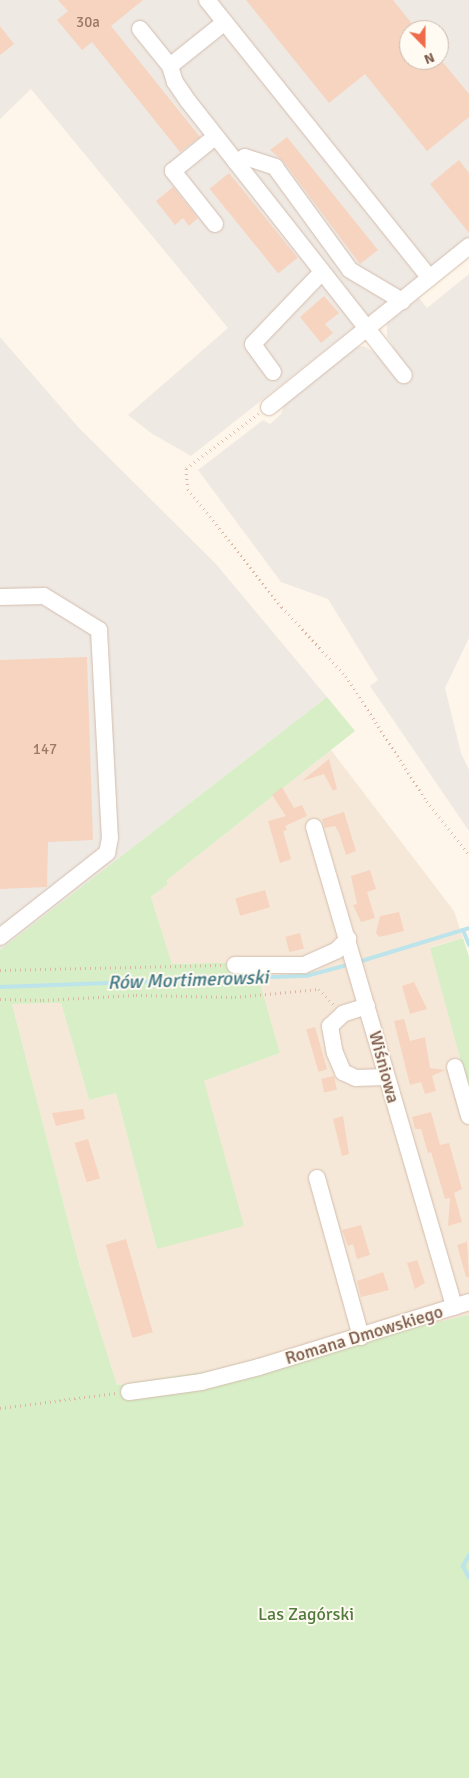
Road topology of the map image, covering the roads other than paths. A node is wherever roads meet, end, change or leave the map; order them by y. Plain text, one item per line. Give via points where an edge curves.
1 (207, 0) edge
2 (225, 22) junction
3 (140, 29) dead end
4 (170, 66) junction
5 (216, 136) junction
6 (236, 162) junction
7 (216, 224) dead end
8 (469, 246) edge
9 (322, 272) junction
10 (430, 278) junction
11 (402, 301) junction
12 (366, 329) junction
13 (273, 372) dead end
14 (404, 375) dead end
15 (269, 407) road end
16 (0, 597) edge
17 (314, 827) dead end
18 (0, 937) edge
19 (350, 945) junction
20 (235, 965) road end
21 (367, 1006) junction
22 (455, 1067) dead end
23 (386, 1077) junction
24 (469, 1116) edge
25 (317, 1178) dead end
26 (462, 1305) edge
27 (361, 1337) junction
28 (129, 1392) road end

1 - 2 street
2 - 4 street
2 - 10 street
3 - 4 street
4 - 5 street via 175,82
5 - 6 street
5 - 7 street via 173,171
6 - 9 street
6 - 11 street via 245,157 275,167 350,270
8 - 10 street
9 - 12 street
9 - 13 street via 253,344
10 - 11 street
11 - 12 street
12 - 14 street
12 - 15 street
16 - 18 street via 44,596 99,630 110,838 107,853
17 - 19 street, Wiśniowa
19 - 20 street via 304,965
19 - 21 street, Wiśniowa
21 - 23 street, Wiśniowa
21 - 23 street via 343,1014 330,1026 343,1072 356,1078
22 - 24 street
23 - 26 street, Wiśniowa
25 - 27 street
26 - 27 street, Romana Dmowskiego
27 - 28 street, Romana Dmowskiego via 201,1382

